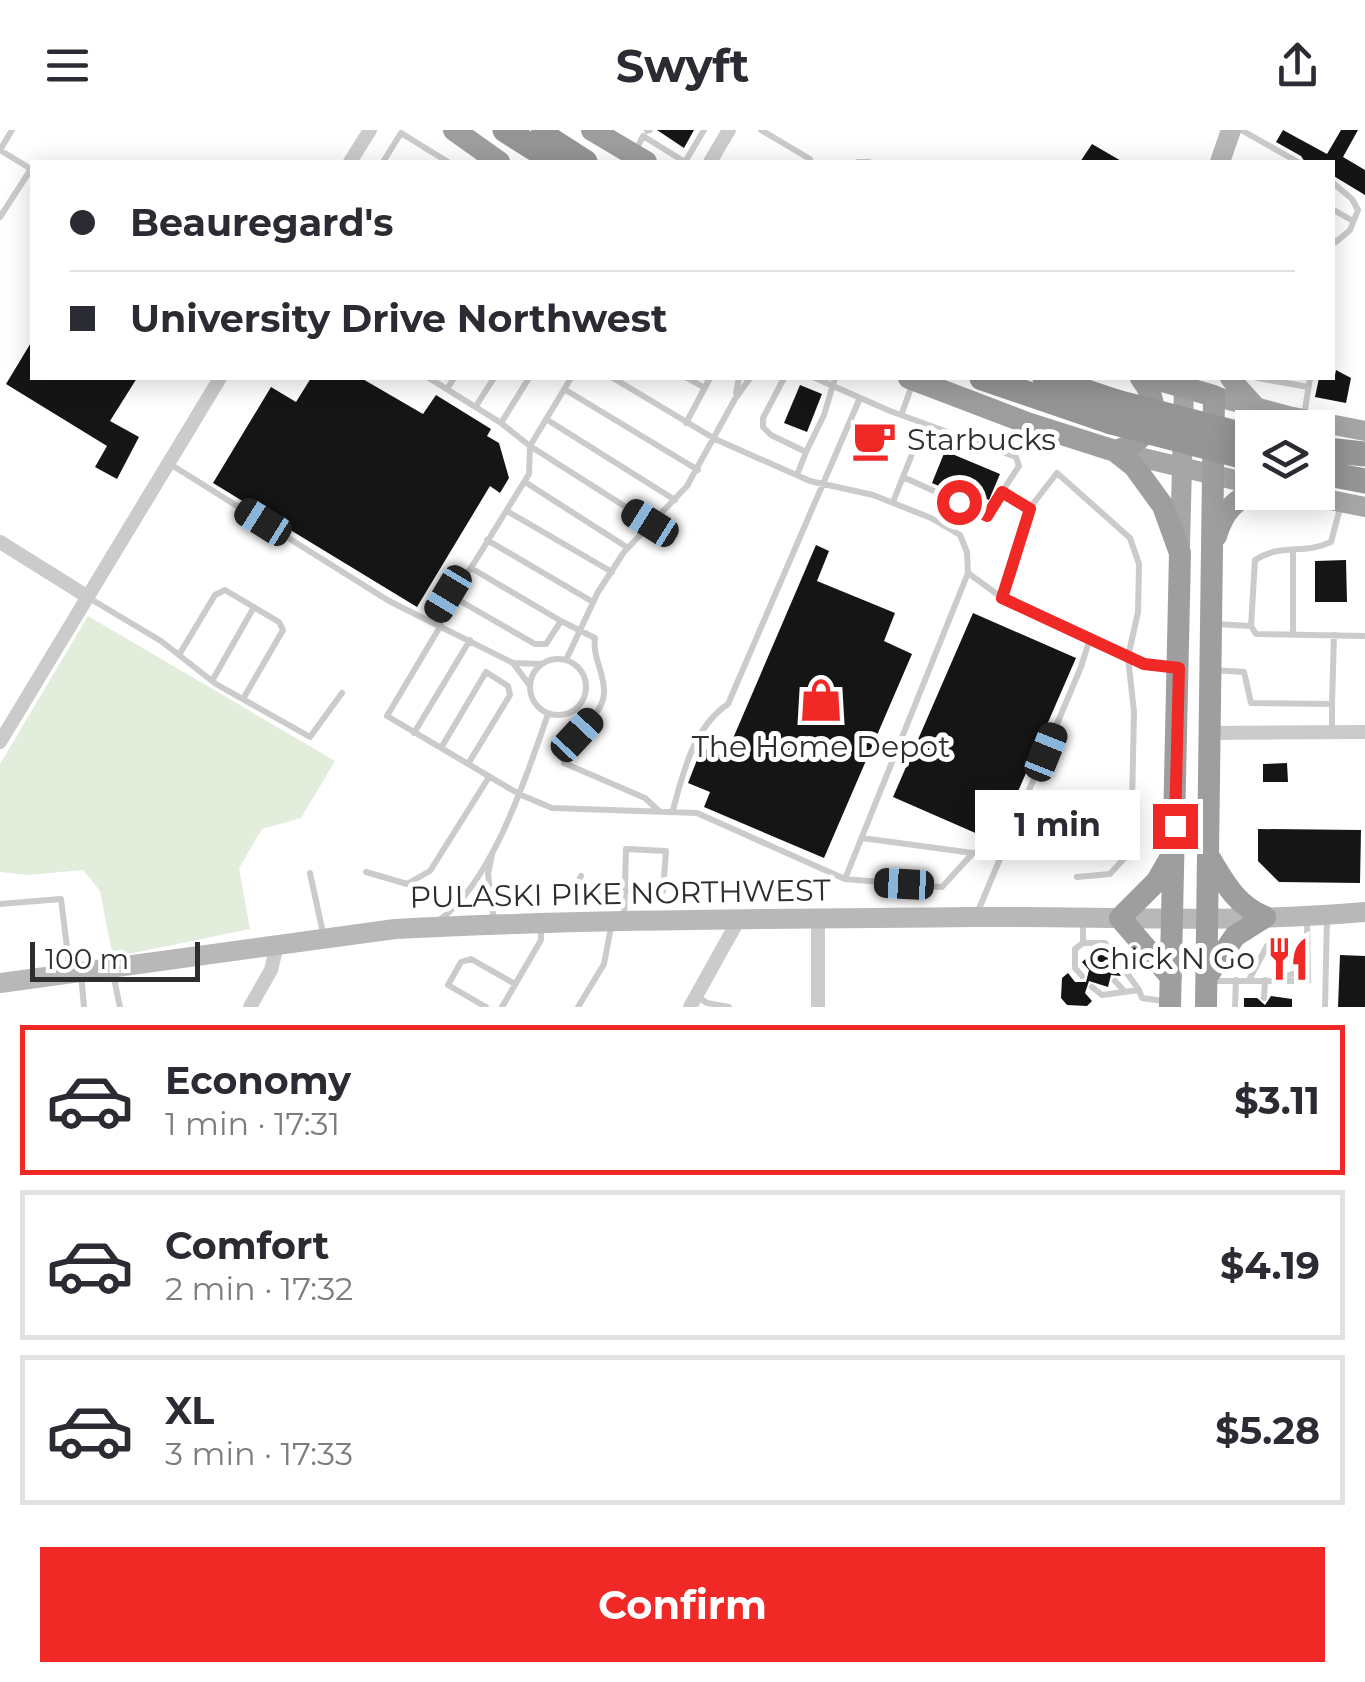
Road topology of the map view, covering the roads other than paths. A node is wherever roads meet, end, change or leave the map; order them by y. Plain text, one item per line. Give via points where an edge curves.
1 (12, 130) edge
2 (370, 130) edge
3 (454, 130) edge
4 (505, 130) edge
5 (534, 130) edge
6 (592, 130) edge
7 (704, 130) edge
8 (761, 130) edge
9 (1231, 130) edge
10 (1241, 130) edge
11 (724, 132) edge
12 (645, 141) edge
13 (0, 150) edge
14 (692, 152) junction
15 (671, 153) junction
16 (485, 158) edge
17 (351, 160) edge
18 (384, 160) edge
19 (445, 160) edge
20 (553, 160) edge
21 (582, 160) edge
22 (666, 160) edge
23 (682, 160) edge
24 (686, 160) edge
25 (706, 160) edge
26 (711, 160) edge
27 (808, 160) edge
28 (1221, 160) edge
29 (1294, 160) edge
30 (30, 168) edge
31 (30, 172) edge
32 (1335, 185) edge
33 (1335, 212) edge
34 (0, 218) edge
35 (1353, 221) junction
36 (1335, 242) edge
37 (219, 380) edge
38 (432, 380) edge
39 (452, 380) edge
40 (493, 380) edge
41 (528, 380) edge
42 (570, 380) edge
43 (616, 380) edge
44 (691, 380) edge
45 (709, 380) edge
46 (739, 380) edge
47 (749, 380) edge
48 (783, 380) edge
49 (911, 380) edge
50 (917, 380) edge
51 (990, 380) edge
52 (1049, 380) edge
53 (1142, 380) edge
54 (1232, 380) edge
55 (1268, 380) edge
56 (1310, 380) edge
57 (833, 381) edge
58 (1184, 382) edge
59 (1214, 387) edge
60 (446, 388) junction
61 (705, 388) junction
62 (1308, 388) junction
63 (564, 390) junction
64 (860, 398) junction
65 (735, 399) junction
66 (476, 406) junction
67 (1248, 410) edge
68 (1254, 410) edge
69 (1299, 410) edge
70 (1114, 412) junction
71 (902, 413) junction
72 (546, 420) junction
73 (501, 423) junction
74 (686, 423) junction
75 (924, 424) junction
76 (1335, 425) edge
77 (1365, 430) edge
78 (1235, 434) edge
79 (715, 439) junction
80 (530, 446) junction
81 (1115, 451) junction
82 (1335, 451) edge
83 (806, 452) junction
84 (1365, 454) edge
85 (1235, 455) edge
86 (168, 463) junction
87 (1180, 467) junction
88 (698, 470) junction
89 (797, 475) junction
90 (1213, 475) junction
91 (1335, 475) edge
92 (903, 477) junction
93 (1235, 480) edge
94 (1365, 481) edge
95 (524, 482) junction
96 (823, 484) junction
97 (1002, 492) junction
98 (675, 500) junction
99 (1235, 501) edge
100 (1335, 501) edge
101 (893, 502) junction
102 (1342, 502) junction
103 (1365, 506) edge
104 (1030, 509) junction
105 (507, 510) junction
106 (650, 523) junction
107 (488, 540) junction
108 (0, 542) edge
109 (1214, 545) junction
110 (628, 548) junction
111 (1293, 550) junction
112 (1180, 553) junction
113 (471, 568) junction
114 (612, 572) junction
115 (968, 573) junction
116 (448, 594) junction
117 (88, 597) junction
118 (1002, 598) junction
119 (592, 602) junction
120 (254, 607) junction
121 (432, 620) junction
122 (561, 622) junction
123 (1213, 624) junction
124 (441, 625) junction
125 (1250, 626) junction
126 (578, 631) junction
127 (1294, 634) junction
128 (1334, 635) junction
129 (1365, 636) edge
130 (1090, 638) junction
131 (470, 640) junction
132 (179, 655) junction
133 (1128, 657) junction
134 (566, 660) junction
135 (513, 663) junction
136 (542, 664) junction
137 (1179, 668) junction
138 (1212, 670) junction
139 (212, 681) junction
140 (530, 686) junction
141 (342, 693) dead end
142 (242, 699) junction
143 (582, 702) junction
144 (1332, 704) junction
145 (598, 711) junction
146 (548, 714) junction
147 (1332, 732) junction
148 (1365, 732) edge
149 (414, 733) junction
150 (1210, 733) junction
151 (0, 742) edge
152 (441, 748) junction
153 (468, 764) junction
154 (489, 777) junction
155 (518, 794) junction
156 (1022, 809) junction
157 (673, 810) junction
158 (660, 812) junction
159 (862, 838) junction
160 (1004, 850) junction
161 (1174, 850) junction
162 (973, 853) junction
163 (492, 854) junction
164 (1128, 854) junction
165 (1208, 854) junction
166 (1057, 857) dead end
167 (366, 872) dead end
168 (310, 873) dead end
169 (581, 876) dead end
170 (1077, 878) dead end
171 (845, 879) junction
172 (625, 892) junction
173 (0, 904) edge
174 (1365, 912) edge
175 (1264, 916) junction
176 (1316, 916) junction
177 (975, 917) junction
178 (1172, 917) junction
179 (818, 918) junction
180 (1084, 918) junction
181 (1120, 918) junction
182 (1207, 918) junction
183 (739, 919) junction
184 (618, 920) junction
185 (541, 922) junction
186 (494, 924) junction
187 (429, 927) junction
188 (324, 939) junction
189 (1083, 944) junction
190 (277, 945) junction
191 (1277, 946) junction
192 (1309, 946) junction
193 (1092, 953) dead end
194 (112, 968) junction
195 (76, 973) junction
196 (1082, 976) dead end
197 (1171, 977) junction
198 (1206, 980) junction
199 (1236, 980) junction
200 (1249, 980) junction
201 (1269, 980) junction
202 (1115, 981) dead end
203 (0, 983) edge
204 (515, 984) junction
205 (1092, 987) dead end
206 (1139, 990) junction
207 (1126, 993) junction
208 (1264, 998) dead end
209 (693, 1001) edge
210 (1170, 1004) edge
211 (84, 1007) edge
212 (120, 1007) edge
213 (250, 1007) edge
214 (486, 1007) edge
215 (502, 1007) edge
216 (578, 1007) edge
217 (729, 1007) edge
218 (818, 1007) edge
219 (1206, 1007) edge
220 (1235, 1007) edge
221 (1324, 1007) edge

1 - 13 lane
2 - 17 street
3 - 16 highway
4 - 20 highway
5 - 21 highway
6 - 12 highway
7 - 14 lane
8 - 27 lane
9 - 28 main road
10 - 29 lane
11 - 26 street
12 - 15 lane
13 - 30 lane
14 - 24 lane
14 - 25 lane
15 - 22 lane
15 - 23 lane
18 - 19 lane via 401,133
31 - 34 lane
32 - 35 lane via 1358,210
33 - 35 lane
35 - 36 lane
37 - 86 street
38 - 60 lane
39 - 60 lane
40 - 66 lane
41 - 73 lane
42 - 63 lane
43 - 74 lane
44 - 61 lane
45 - 61 lane
46 - 65 lane
47 - 65 lane
48 - 83 lane via 763,427
49 - 71 lane
50 - 81 highway
51 - 70 highway
52 - 70 highway
53 - 81 highway via 1153,406 1148,428 1134,446
54 - 68 main road
55 - 62 lane
56 - 62 lane
57 - 64 lane
57 - 83 lane
58 - 59 highway
58 - 87 main road
59 - 67 main road
59 - 90 highway
60 - 66 lane
61 - 74 lane
62 - 69 lane
63 - 72 lane
63 - 88 lane
64 - 71 lane
64 - 96 lane
65 - 79 lane
66 - 73 lane
70 - 78 highway, bridge
70 - 85 highway, bridge
71 - 75 lane
72 - 80 lane
72 - 98 lane
73 - 80 lane
74 - 79 lane
75 - 92 lane
75 - 97 lane via 1016,457 1019,466
76 - 77 main road
79 - 88 lane
79 - 89 lane
80 - 95 lane
80 - 106 lane
81 - 87 main road
81 - 112 highway via 1163,506
82 - 84 highway
83 - 89 lane
86 - 117 street
86 - 121 lane via 389,601
87 - 90 main road
87 - 112 main road
88 - 98 lane
89 - 96 lane
90 - 93 main road
90 - 109 highway
91 - 94 highway
92 - 97 lane via 987,516
92 - 101 lane
95 - 105 lane
95 - 110 lane
96 - 101 lane
96 - 157 lane via 728,704 706,721
97 - 104 lane
98 - 106 lane
99 - 109 highway
100 - 102 main road
101 - 115 lane via 960,536
102 - 103 main road
102 - 111 lane via 1331,542
104 - 118 lane
104 - 133 lane via 1057,473 1130,538 1139,564
105 - 107 lane
105 - 114 lane
106 - 110 lane
107 - 113 lane
107 - 119 lane
108 - 117 street
109 - 123 highway
110 - 114 lane
111 - 125 lane via 1256,560
111 - 127 lane
112 - 137 highway
113 - 116 lane
113 - 122 lane
114 - 119 lane
115 - 118 lane
115 - 159 lane
116 - 121 lane
116 - 122 lane via 535,644 546,644
117 - 132 lane
117 - 151 street
118 - 130 lane
119 - 126 lane
120 - 132 lane via 225,590 215,595
120 - 139 lane
120 - 142 lane via 283,630
121 - 124 lane
122 - 126 lane
123 - 125 lane
123 - 138 highway
124 - 131 lane
124 - 149 lane via 387,716
125 - 127 lane via 1256,634
126 - 134 lane
126 - 145 lane via 594,638 603,678
127 - 128 lane
128 - 129 lane
128 - 144 lane
130 - 133 lane
130 - 156 lane
131 - 135 lane
131 - 149 lane
132 - 139 lane
133 - 137 lane
133 - 164 lane via 1134,712
134 - 136 lane
134 - 143 lane via 585,678
135 - 136 lane
135 - 140 lane
136 - 140 lane
137 - 161 highway
138 - 144 lane via 1244,672 1251,702
138 - 150 highway
139 - 142 lane
140 - 146 lane
141 - 142 lane via 310,737
143 - 145 lane
143 - 146 lane via 566,714
144 - 147 lane
145 - 158 lane via 564,763 645,798
146 - 155 lane
147 - 148 street
147 - 150 street
149 - 152 lane
150 - 165 highway
152 - 153 lane
152 - 153 lane via 486,672 508,686 510,695
153 - 154 lane
154 - 155 lane
154 - 167 lane via 430,871 407,884
155 - 158 lane via 566,810
155 - 163 lane
156 - 160 lane
156 - 164 lane
157 - 158 lane
157 - 171 lane via 697,813
159 - 162 lane
159 - 171 lane
160 - 162 lane
160 - 166 lane
160 - 177 lane
161 - 178 highway
161 - 181 highway via 1157,881
162 - 171 lane via 942,887
163 - 186 lane
163 - 187 lane via 453,911
164 - 170 lane via 1110,874
165 - 175 highway via 1231,894
165 - 182 highway
168 - 188 lane
169 - 172 lane via 573,892
172 - 172 lane via 626,850 666,851 663,891 644,886
172 - 184 lane
173 - 195 lane via 61,899
174 - 176 main road, PULASKI PIKE NORTHWEST
175 - 176 main road, PULASKI PIKE NORTHWEST
175 - 182 main road, PULASKI PIKE NORTHWEST
175 - 198 highway via 1235,936
176 - 192 lane
176 - 221 lane
177 - 179 main road, PULASKI PIKE NORTHWEST
177 - 180 main road, PULASKI PIKE NORTHWEST
178 - 181 main road, PULASKI PIKE NORTHWEST
178 - 182 main road, PULASKI PIKE NORTHWEST
178 - 197 highway
179 - 183 main road, PULASKI PIKE NORTHWEST
179 - 218 street
180 - 181 main road, PULASKI PIKE NORTHWEST
180 - 189 lane
181 - 197 highway
182 - 198 highway
183 - 184 main road, PULASKI PIKE NORTHWEST
183 - 209 street
184 - 185 main road, PULASKI PIKE NORTHWEST
184 - 216 lane via 604,964
185 - 186 main road, PULASKI PIKE NORTHWEST
185 - 204 lane via 540,940
186 - 187 main road, PULASKI PIKE NORTHWEST
187 - 188 main road, PULASKI PIKE NORTHWEST
188 - 190 main road, PULASKI PIKE NORTHWEST
189 - 193 lane
189 - 196 lane via 1075,949
189 - 206 lane via 1105,943
190 - 194 main road, PULASKI PIKE NORTHWEST
190 - 213 street
191 - 192 lane
191 - 200 lane via 1267,946
191 - 201 lane via 1304,951 1304,972
192 - 201 lane via 1308,981
194 - 195 main road, PULASKI PIKE NORTHWEST
194 - 212 lane
195 - 203 main road, PULASKI PIKE NORTHWEST
195 - 211 lane
197 - 210 highway
198 - 199 lane
198 - 219 highway
199 - 200 lane
199 - 220 lane
200 - 201 lane
201 - 208 lane
202 - 207 lane
204 - 214 lane via 471,959 460,962 448,986
204 - 215 lane
205 - 207 lane via 1102,995
206 - 207 lane
206 - 210 lane via 1142,998
209 - 217 lane

